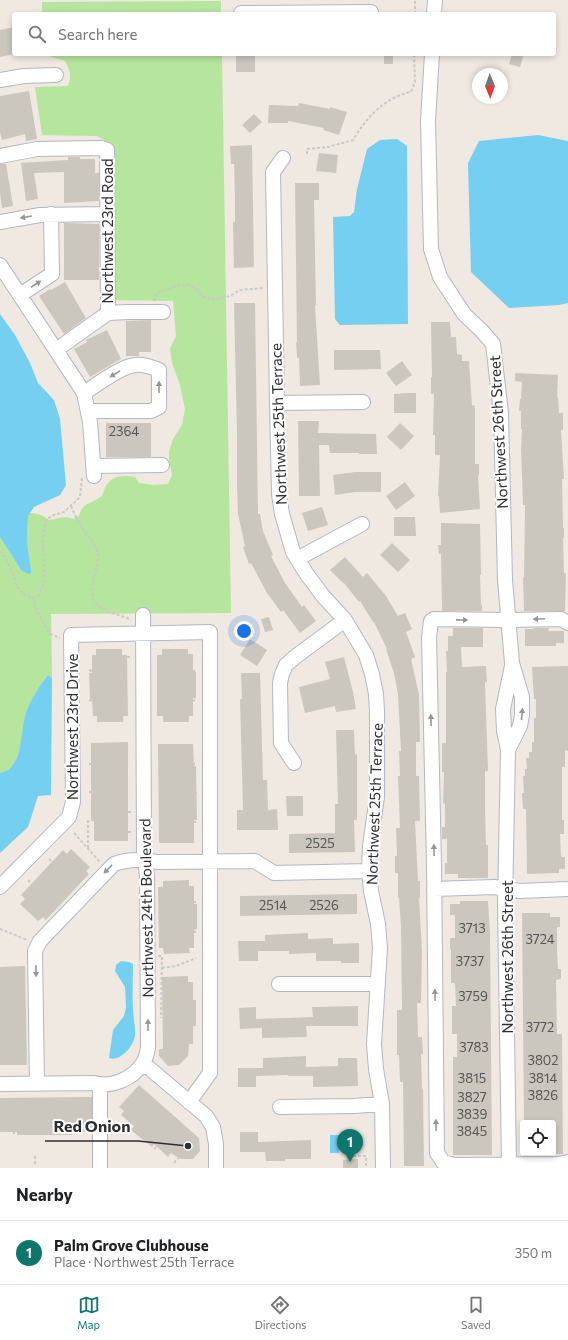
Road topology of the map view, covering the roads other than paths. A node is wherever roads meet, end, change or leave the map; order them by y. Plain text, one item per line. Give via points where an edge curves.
1 (435, 0) edge
2 (434, 12) edge
3 (432, 56) edge
4 (56, 75) dead end
5 (0, 80) edge
6 (0, 156) edge
7 (284, 158) dead end
8 (51, 214) junction
9 (107, 214) junction
10 (0, 222) edge
11 (0, 265) edge
12 (20, 294) junction
13 (157, 312) road end
14 (108, 313) junction
15 (56, 350) junction
16 (84, 393) junction
17 (363, 402) dead end
18 (276, 403) junction
19 (89, 410) junction
20 (162, 465) dead end
21 (362, 524) dead end
22 (297, 559) junction
23 (137, 618) road end
24 (345, 620) junction
25 (508, 620) junction
26 (568, 623) edge
27 (143, 633) junction
28 (512, 663) junction
29 (508, 750) junction
30 (294, 763) dead end
31 (144, 860) junction
32 (210, 862) junction
33 (369, 871) junction
34 (0, 887) edge
35 (506, 888) junction
36 (434, 889) junction
37 (568, 889) edge
38 (279, 984) dead end
39 (378, 984) junction
40 (143, 1063) junction
41 (37, 1083) junction
42 (0, 1084) edge
43 (100, 1085) junction
44 (189, 1102) junction
45 (382, 1104) junction
46 (280, 1107) dead end
47 (568, 1162) edge
48 (510, 1164) junction
49 (100, 1168) edge
50 (216, 1168) edge
51 (383, 1168) edge

1 - 2 street
3 - 25 street, Northwest 26th Street via 428,121 431,249 440,277 464,314 493,344 501,413
4 - 5 street
6 - 9 street, Northwest 23rd Road via 37,149 107,150
7 - 18 street, Northwest 25th Terrace via 273,172
8 - 9 street
8 -> 10 street
12 -> 8 street via 52,274
9 - 14 street, Northwest 23rd Road
11 - 12 street
12 - 15 street
13 - 14 street
14 - 15 street
15 - 16 street
16 - 19 street
19 -> 16 street via 151,411 159,407 159,370 148,365 126,367
17 - 18 street
18 - 22 street, Northwest 25th Terrace via 279,494 287,533
19 - 20 street via 90,473
21 - 22 street
22 - 24 street, Northwest 25th Terrace via 323,596
23 - 27 street, Northwest 24th Boulevard
24 - 30 street via 295,657 286,665 282,674 281,743
24 - 33 street, Northwest 25th Terrace via 366,655 378,711 378,797 370,846
26 -> 25 street via 561,619
25 - 28 street, Northwest 26th Street
36 -> 25 street via 429,637 431,621
27 - 31 street, Northwest 24th Boulevard
27 - 32 street via 210,632
27 - 34 street, Northwest 23rd Drive via 71,638 73,802 69,817
28 - 29 street, Northwest 26th Street via 503,709
29 -> 28 street, Northwest 26th Street via 520,726 522,715 522,697
29 - 35 street, Northwest 26th Street
31 - 32 street
40 -> 31 street, Northwest 24th Boulevard via 148,1048 147,876
31 -> 41 street via 124,860 114,864 40,941 35,951
32 - 33 street via 255,861 274,873
32 - 44 street via 210,1073
33 - 39 street, Northwest 25th Terrace via 380,948
35 - 36 street
35 - 37 street via 520,891
35 - 48 street, Northwest 26th Street
48 -> 36 street via 454,1165 443,1162 437,1154
38 - 39 street
39 - 45 street, Northwest 25th Terrace via 374,1044
40 - 43 street via 129,1076 111,1084
40 - 44 street
41 - 42 street
41 - 43 street
43 - 49 street
44 - 50 street via 206,1116 213,1127
45 - 46 street
45 - 51 street, Northwest 25th Terrace
47 - 48 street

